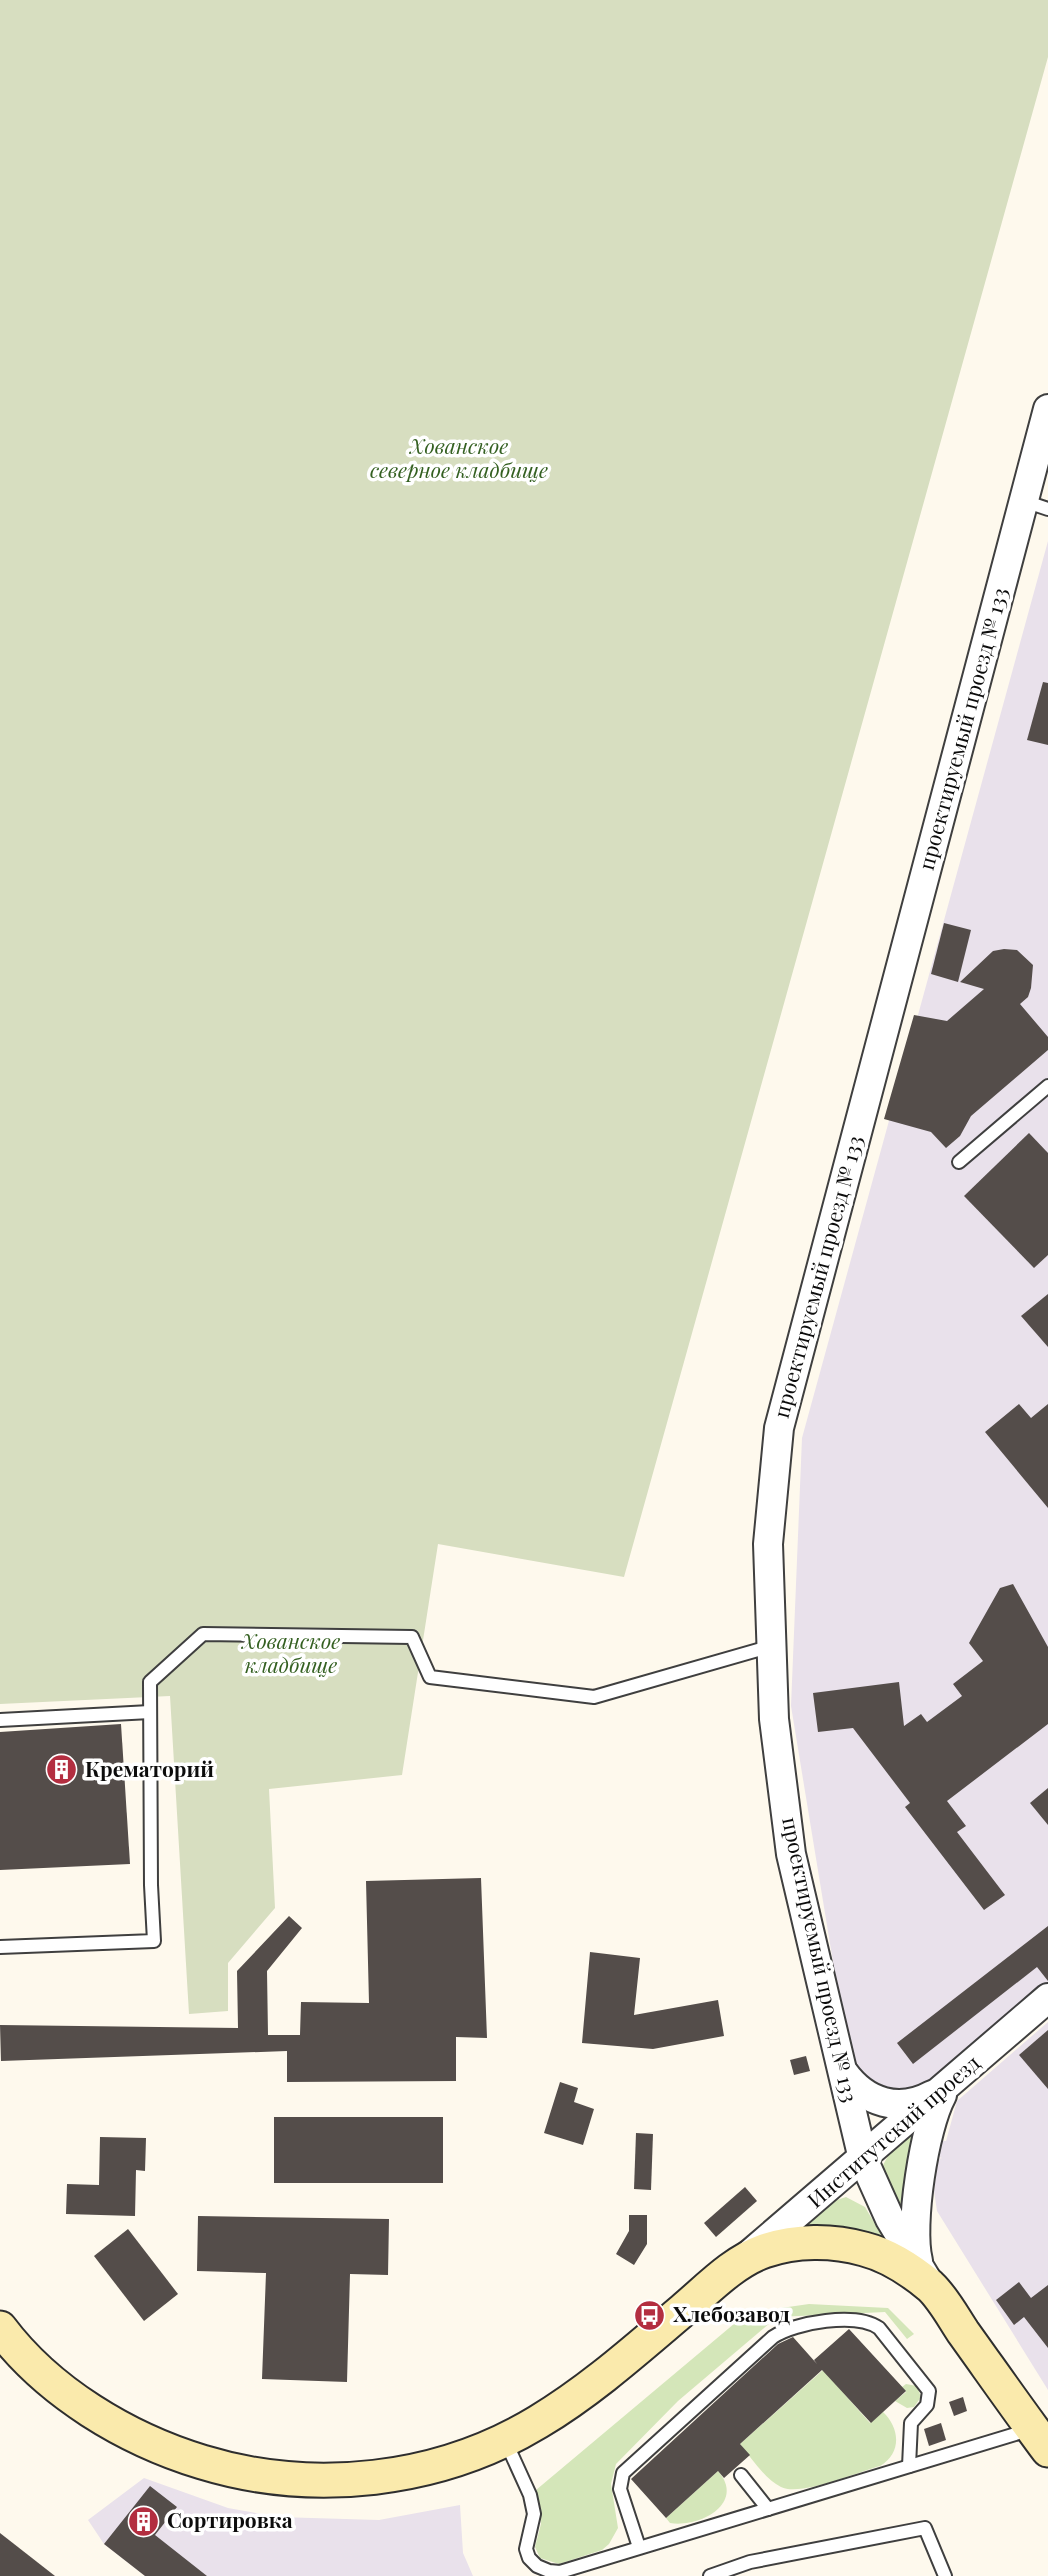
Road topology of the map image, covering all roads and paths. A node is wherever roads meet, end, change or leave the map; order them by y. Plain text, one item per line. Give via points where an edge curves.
1 (1048, 409) edge
2 (1040, 469) edge
3 (1036, 505) edge
4 (1048, 1086) edge
5 (959, 1162) dead end
6 (772, 1646) junction
7 (150, 1712) junction
8 (0, 1720) edge
9 (0, 1947) edge
10 (1048, 1998) edge
11 (844, 2073) junction
12 (947, 2087) junction
13 (863, 2160) junction
14 (738, 2264) junction
15 (927, 2279) junction
16 (0, 2328) edge
17 (505, 2440) junction
18 (1040, 2440) edge
19 (909, 2466) junction
20 (741, 2475) dead end
21 (768, 2509) junction
22 (639, 2547) junction
23 (710, 2576) edge
24 (945, 2576) edge

1 - 2 street, проектируемый проезд № 133
2 - 3 street, проектируемый проезд № 133
3 - 6 street, проектируемый проезд № 133 via 779,1428 768,1544
4 - 5 lane
6 - 7 lane via 594,1697 430,1677 412,1637 203,1634 150,1682
6 - 11 street, проектируемый проезд № 133 via 774,1719 791,1854
7 - 8 lane
7 - 9 lane via 154,1941
10 - 12 street, Институтский проезд
11 - 12 street via 874,2101 901,2105 920,2102
11 - 13 street, проектируемый проезд № 133
12 - 13 street, Институтский проезд
12 - 15 street via 928,2136 915,2227
13 - 14 street, Институтский проезд
13 - 15 street, проектируемый проезд № 133 via 890,2219
14 - 15 main road via 762,2251 788,2245 841,2244 868,2249
14 - 17 main road via 617,2366
15 - 18 main road
16 - 17 main road via 28,2360 87,2407 152,2444 223,2469 310,2480 356,2480 436,2465
17 - 22 lane via 530,2495 534,2525 526,2549 537,2566 560,2572
18 - 19 lane
19 - 21 lane
19 - 22 lane via 911,2423 927,2405 929,2391 879,2329 856,2320 787,2328 623,2473 620,2489
20 - 21 lane
21 - 22 lane
23 - 24 lane via 750,2562 925,2528

